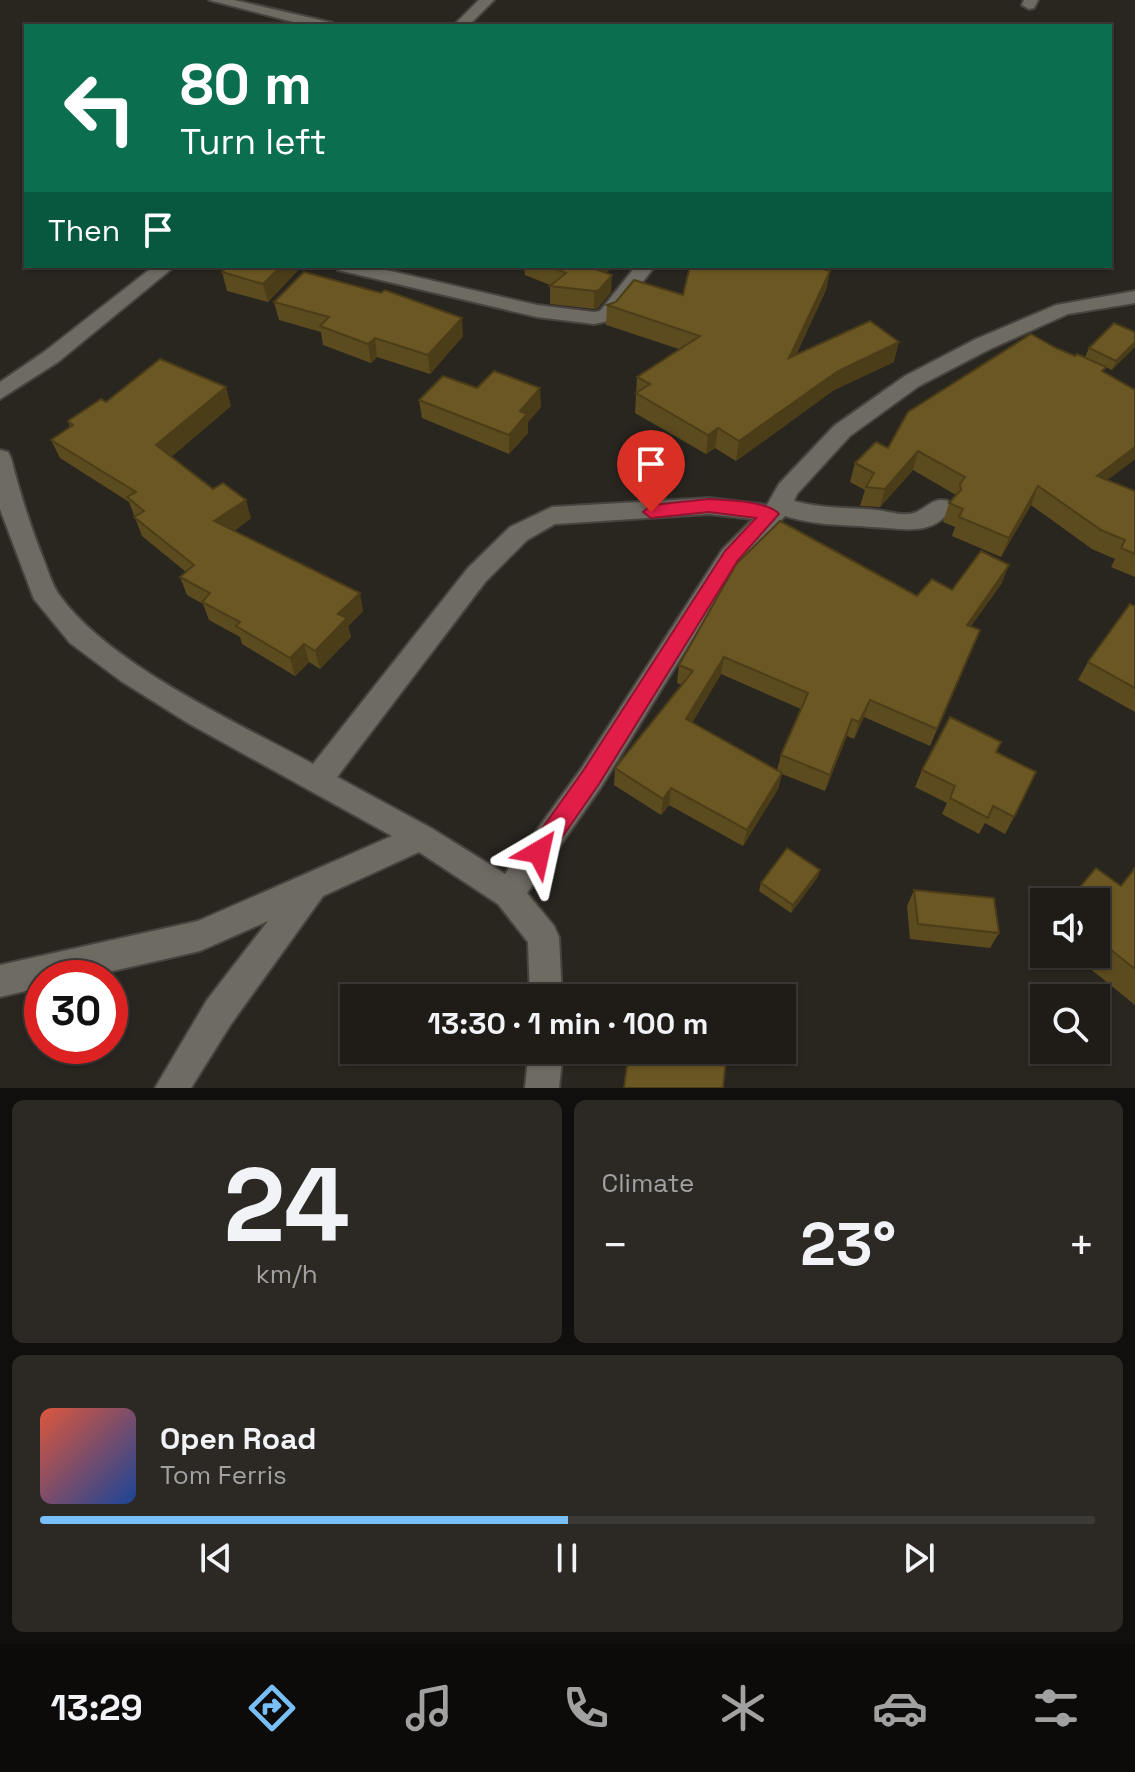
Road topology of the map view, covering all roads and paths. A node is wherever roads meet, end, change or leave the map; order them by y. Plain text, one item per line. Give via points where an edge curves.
1 (216, 0) edge
2 (487, 0) edge
3 (319, 24) edge
4 (462, 24) edge
5 (163, 268) edge
6 (354, 268) edge
7 (644, 268) edge
8 (1135, 297) edge
9 (1012, 333) junction
10 (1038, 346) edge
11 (0, 392) edge
12 (0, 458) edge
13 (940, 507) dead end
14 (775, 510) junction
15 (318, 780) junction
16 (421, 837) junction
17 (311, 888) junction
18 (509, 894) junction
19 (0, 981) edge
20 (545, 984) edge
21 (545, 1064) edge
22 (172, 1088) edge
23 (542, 1088) edge

1 - 3 street
2 - 4 street
5 - 11 street
6 - 7 street via 537,311 594,318 606,316
8 - 9 street via 1063,309
9 - 10 street
9 - 14 street via 912,381 842,431
12 - 15 street via 12,509 47,599 79,636 198,715
13 - 14 street via 924,520 907,523
14 - 15 street via 709,506 536,521 482,568
14 - 18 street via 731,556 591,778
15 - 16 street
16 - 17 street
16 - 18 street
17 - 19 street via 200,936
17 - 22 street via 219,1012
18 - 20 street via 543,937
21 - 23 street

